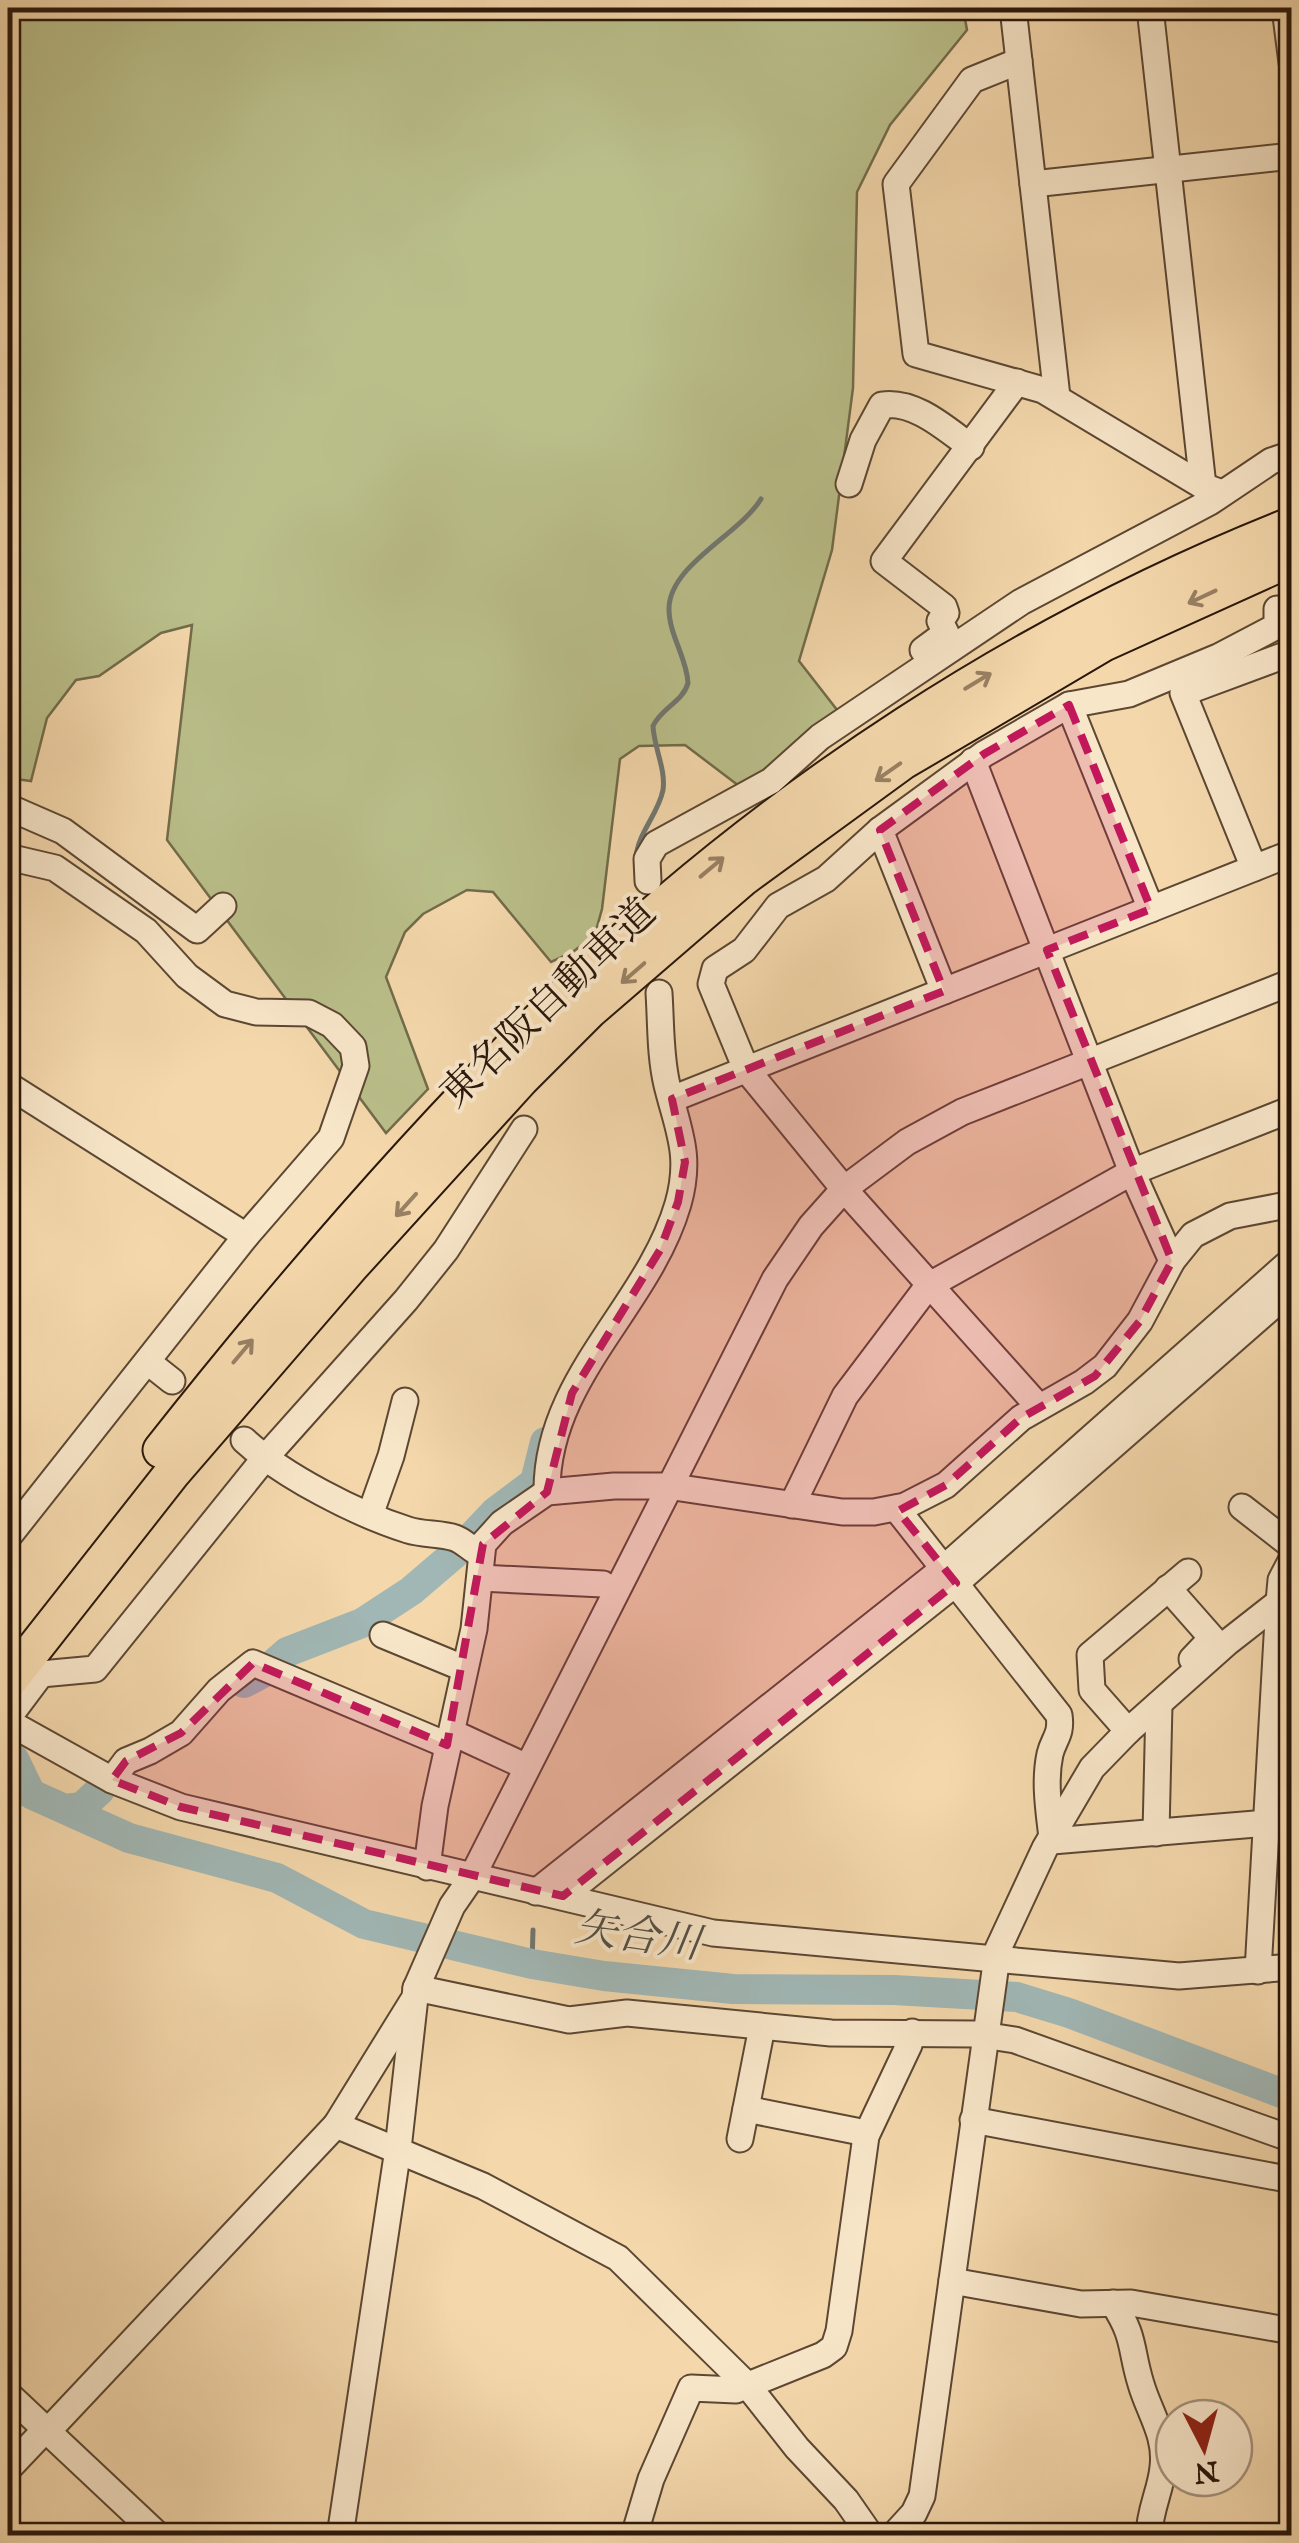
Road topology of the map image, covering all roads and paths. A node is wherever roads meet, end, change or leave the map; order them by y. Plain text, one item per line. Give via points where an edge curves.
1 (1013, 8) edge
2 (1150, 8) edge
3 (1285, 8) edge
4 (1019, 61) junction
5 (1292, 62) edge
6 (1292, 156) edge
7 (1168, 169) junction
8 (1033, 184) junction
9 (1017, 382) junction
10 (1058, 398) junction
11 (971, 447) junction
12 (1292, 454) edge
13 (848, 484) dead end
14 (1212, 489) junction
15 (1292, 525) edge
16 (1292, 558) edge
17 (1277, 609) dead end
18 (1292, 664) edge
19 (888, 689) junction
20 (1070, 705) junction
21 (973, 761) junction
22 (8, 807) edge
23 (880, 830) junction
24 (1292, 853) edge
25 (8, 856) edge
26 (1254, 868) junction
27 (648, 881) dead end
28 (134, 882) junction
29 (223, 906) dead end
30 (1151, 909) junction
31 (116, 910) junction
32 (1047, 950) junction
33 (1292, 982) edge
34 (944, 991) junction
35 (659, 993) dead end
36 (1091, 1061) junction
37 (746, 1069) junction
38 (8, 1086) edge
39 (672, 1098) junction
40 (1292, 1109) edge
41 (524, 1128) dead end
42 (1132, 1172) junction
43 (844, 1189) junction
44 (1292, 1204) edge
45 (246, 1236) junction
46 (1292, 1260) edge
47 (1172, 1261) junction
48 (928, 1286) junction
49 (1292, 1290) edge
50 (148, 1362) junction
51 (172, 1381) dead end
52 (405, 1402) dead end
53 (1038, 1407) junction
54 (244, 1440) dead end
55 (264, 1458) junction
56 (667, 1486) junction
57 (546, 1492) junction
58 (792, 1504) junction
59 (1242, 1507) dead end
60 (896, 1508) junction
61 (370, 1515) junction
62 (13, 1520) edge
63 (1292, 1546) edge
64 (472, 1555) junction
65 (1292, 1560) edge
66 (949, 1575) junction
67 (603, 1584) dead end
68 (1279, 1602) junction
69 (28, 1631) edge
70 (383, 1635) dead end
71 (463, 1668) junction
72 (8, 1682) edge
73 (1284, 1686) edge
74 (1168, 1697) junction
75 (8, 1720) edge
76 (1128, 1731) junction
77 (448, 1741) junction
78 (527, 1767) junction
79 (112, 1780) junction
80 (1280, 1822) edge
81 (1156, 1833) junction
82 (1052, 1841) junction
83 (426, 1867) junction
84 (472, 1877) junction
85 (536, 1892) junction
86 (562, 1896) junction
87 (996, 1966) junction
88 (1292, 1967) edge
89 (1258, 1971) junction
90 (416, 1993) junction
91 (762, 2028) junction
92 (912, 2032) junction
93 (986, 2032) junction
94 (746, 2109) junction
95 (973, 2120) junction
96 (336, 2125) junction
97 (866, 2136) junction
98 (740, 2139) dead end
99 (1292, 2139) edge
100 (398, 2149) junction
101 (1292, 2180) edge
102 (952, 2281) junction
103 (1113, 2304) junction
104 (1292, 2331) edge
105 (748, 2386) junction
106 (8, 2394) edge
107 (46, 2431) junction
108 (8, 2469) edge
109 (159, 2536) edge
110 (340, 2536) edge
111 (634, 2536) edge
112 (871, 2536) edge
113 (893, 2536) edge
114 (1149, 2536) edge

1 - 4 street
2 - 7 street
3 - 5 street
4 - 8 street
4 - 9 street via 972,80 896,184 916,354
6 - 7 street
7 - 8 street
7 - 14 street
8 - 10 street
9 - 10 street
9 - 11 street
10 - 14 street
11 - 13 street via 904,406 882,405
11 - 19 street via 884,561 946,613 940,621 946,633 894,671
12 - 14 street
14 - 19 street
69 -> 15 highway, 東名阪自動車道 via 172,1436 412,1152 640,927 752,834 895,731 1052,637
16 -> 69 highway, 東名阪自動車道 via 1104,643 902,762 743,878 521,1079
17 - 20 street via 1277,626 1218,657 1129,694
18 - 26 street via 1288,654 1184,694
19 - 27 street via 771,781 656,844 646,859
20 - 21 street
20 - 30 street
21 - 23 street
21 - 32 street
22 - 28 street via 63,831
23 - 34 street
23 - 37 street via 826,878 778,906 744,950 715,969 711,984
24 - 26 street
25 - 31 street via 55,868
26 - 30 street
28 - 29 street via 197,930
28 - 31 street
30 - 32 street
31 - 45 street via 224,1004 309,1013 353,1047 356,1066 331,1138
32 - 34 street
32 - 36 street
33 - 36 street
34 - 37 street
35 - 39 street
36 - 42 street
36 - 43 street via 939,1124
37 - 39 street
37 - 43 street
38 - 45 street
39 - 57 street via 685,1162 678,1202 660,1250 572,1394
40 - 42 street
41 - 55 street via 446,1250
42 - 47 street
42 - 48 street
43 - 48 street
43 - 56 street via 775,1279
44 - 47 street via 1219,1221 1194,1235
45 - 50 street
46 - 66 street
47 - 53 street via 1113,1358
48 - 53 street
48 - 58 street via 846,1396
49 - 66 street
50 - 51 street
50 - 62 street
52 - 61 street
53 - 60 street via 946,1485
54 - 55 street
55 - 61 street
55 - 75 street via 95,1669 41,1674
56 - 57 street
56 - 58 street
56 - 78 street
57 - 64 street
58 - 60 street via 858,1513
59 - 63 street
60 - 66 street
61 - 64 street
64 - 67 street
64 - 71 street via 474,1629
65 - 68 street
66 - 82 street via 1060,1715 1047,1795
66 - 85 street
66 - 86 street
68 - 73 street
68 - 74 street
69 - 72 highway, 東名阪自動車道
70 - 71 street
71 - 77 street
73 - 80 street
74 - 76 street
74 - 76 street via 1178,1675 1212,1638 1178,1580 1090,1655 1092,1690
74 - 81 street
75 - 79 street
76 - 82 street via 1092,1768
77 - 78 street via 462,1737
77 - 79 street via 253,1663 192,1722 120,1765
77 - 83 street
78 - 84 street
79 - 83 street via 181,1808
80 - 81 street
80 - 89 street
81 - 82 street
82 - 87 street via 998,1949
83 - 84 street
84 - 85 street
84 - 90 street via 452,1906
85 - 86 street
86 - 87 street via 713,1934
87 - 89 street via 1191,1976
87 - 93 street
88 - 89 street
90 - 91 street via 569,2020 627,2013
90 - 96 street
90 - 100 street
91 - 92 street
91 - 94 street
92 - 93 street
92 - 97 street
93 - 95 street
93 - 99 street
94 - 97 street
94 - 98 street
95 - 101 street
95 - 102 street
96 - 100 street
96 - 107 street
97 - 105 street via 834,2347
100 - 105 street via 618,2258
100 - 110 street
102 - 103 street
102 - 113 street via 922,2496
103 - 104 street
103 - 114 street via 1132,2334 1163,2447
105 - 111 street via 691,2388
105 - 112 street
106 - 107 street
107 - 108 street
107 - 109 street

